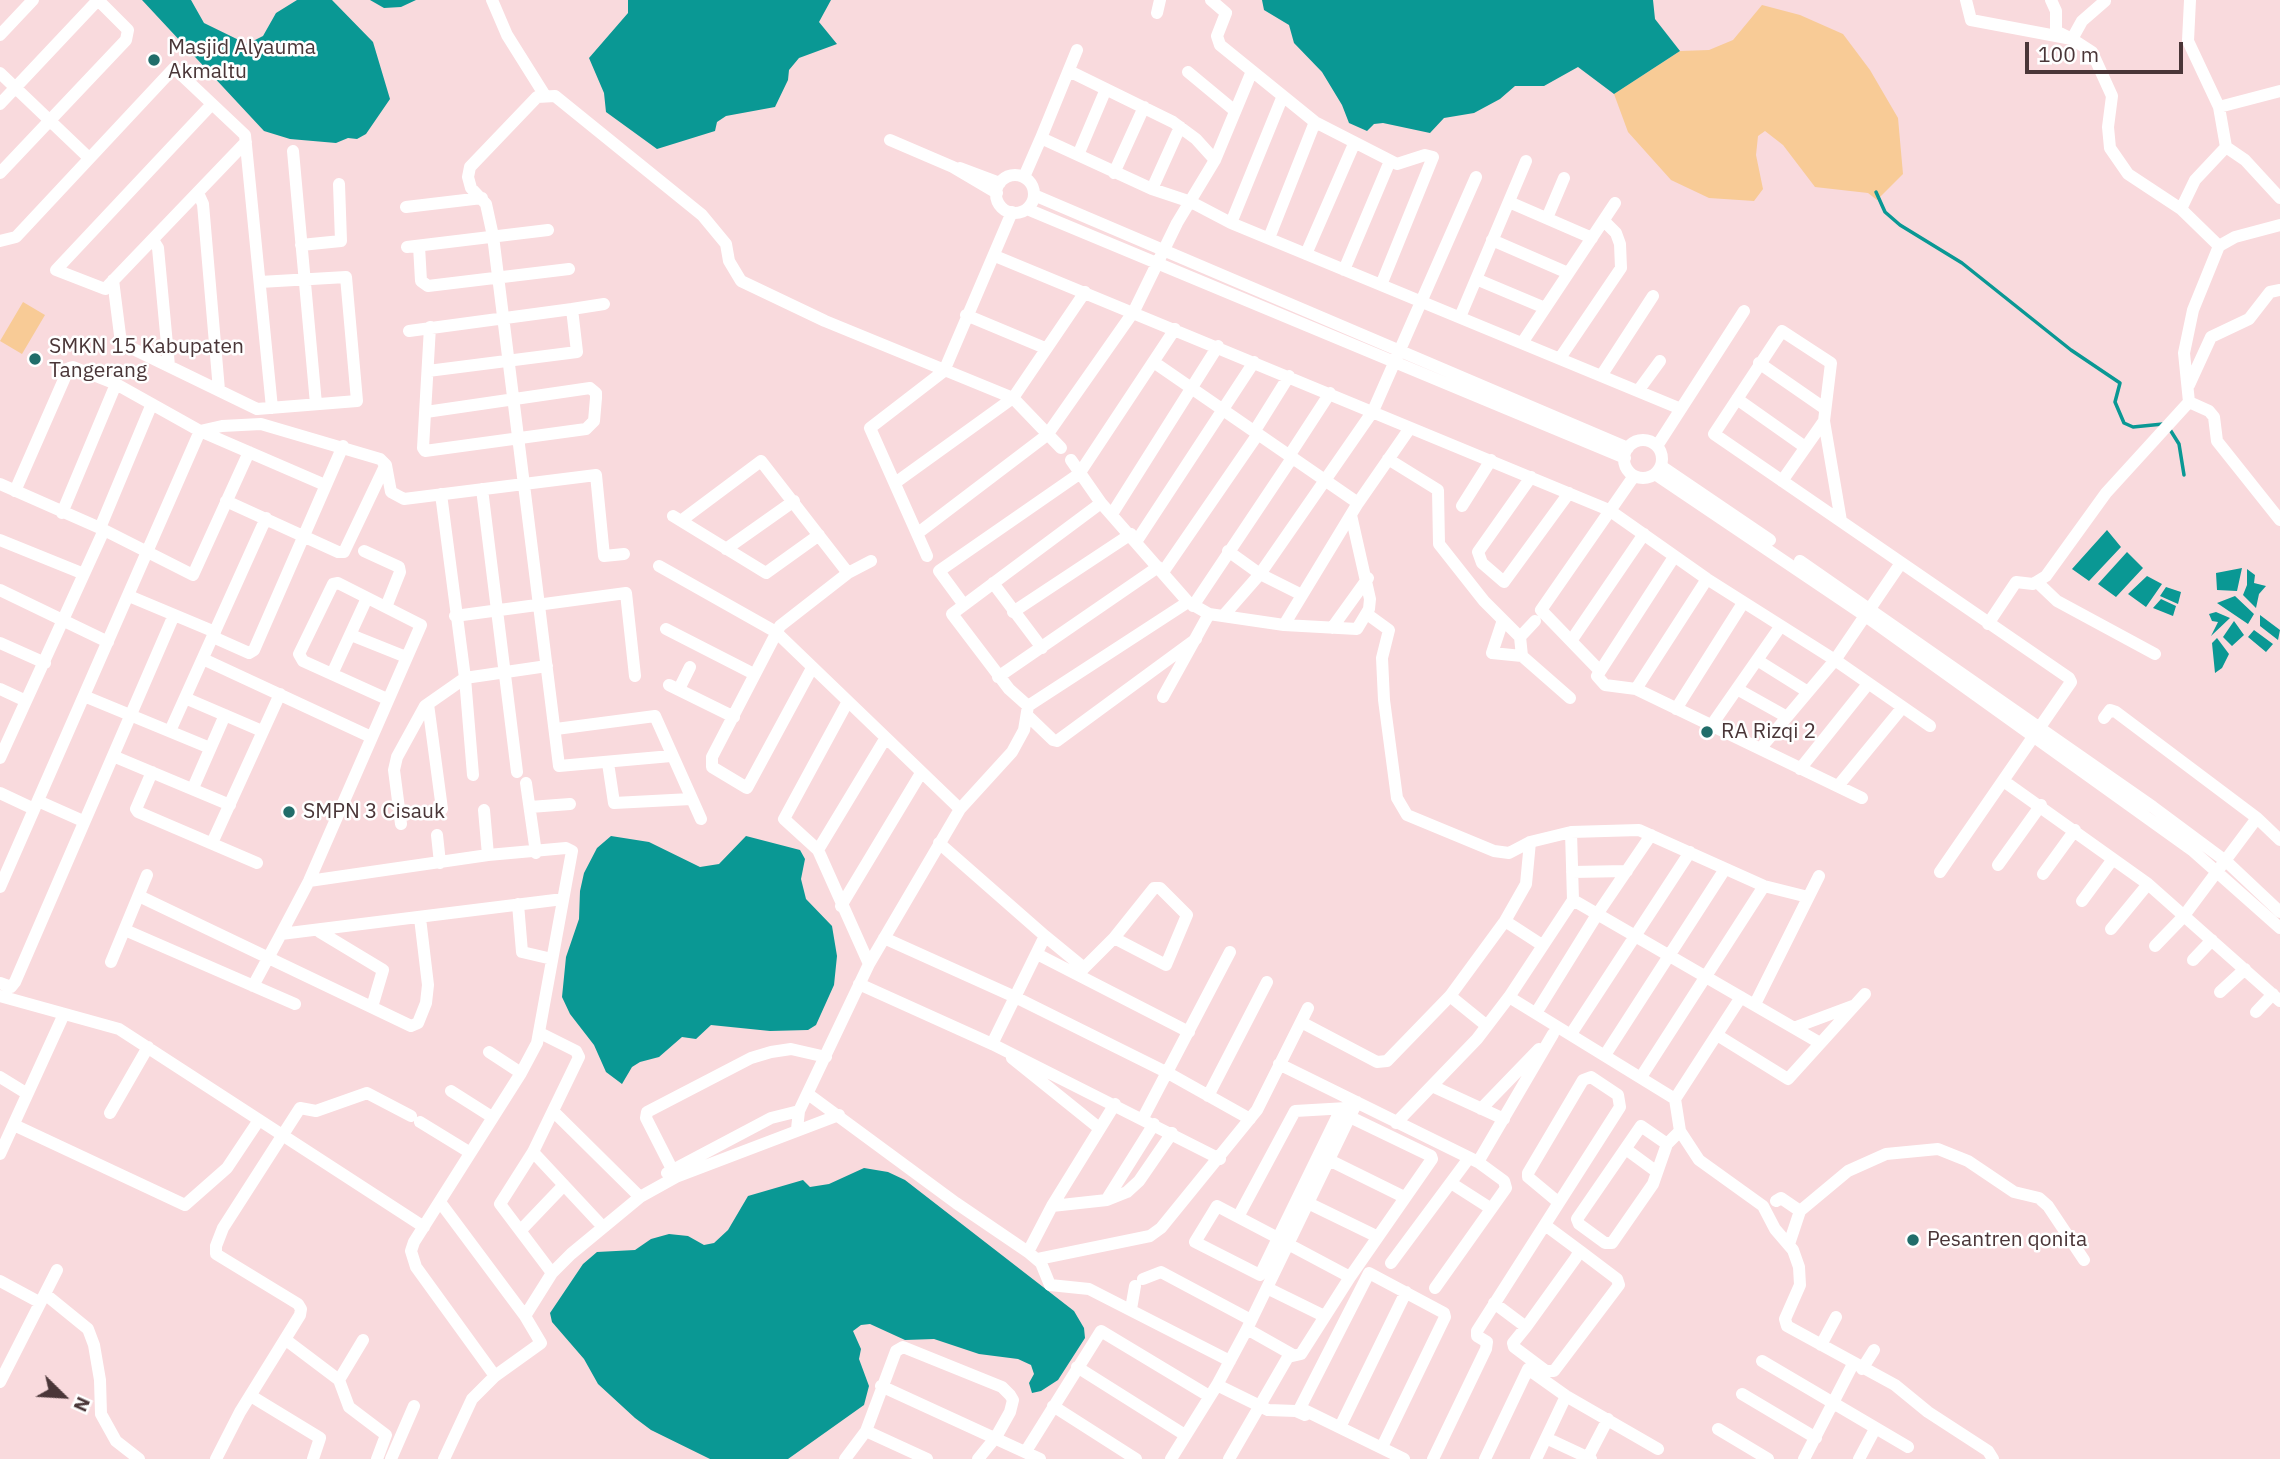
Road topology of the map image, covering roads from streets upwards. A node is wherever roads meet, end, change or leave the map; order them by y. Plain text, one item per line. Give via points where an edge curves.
1 (33, 0) edge
2 (98, 0) edge
3 (492, 0) edge
4 (1160, 0) edge
5 (1211, 0) edge
6 (1966, 0) edge
7 (2051, 0) edge
8 (2190, 0) edge
9 (2105, 1) edge
10 (1157, 13) dead end
11 (0, 34) edge
12 (2072, 39) junction
13 (1077, 50) dead end
14 (1069, 71) junction
15 (1252, 71) junction
16 (1188, 72) dead end
17 (0, 73) edge
18 (15, 88) junction
19 (1106, 89) junction
20 (2280, 91) edge
21 (544, 94) junction
22 (1282, 98) junction
23 (0, 104) edge
24 (212, 104) junction
25 (1144, 107) junction
26 (2219, 107) junction
27 (1234, 111) junction
28 (50, 120) junction
29 (1315, 122) junction
30 (1180, 127) junction
31 (1041, 138) junction
32 (890, 140) dead end
33 (246, 142) junction
34 (1354, 144) junction
35 (2226, 146) junction
36 (293, 151) dead end
37 (1078, 155) junction
38 (89, 158) junction
39 (1215, 160) junction
40 (1526, 161) dead end
41 (1390, 162) junction
42 (0, 173) edge
43 (1114, 173) junction
44 (1024, 177) junction
45 (1476, 177) dead end
46 (1564, 178) dead end
47 (339, 184) dead end
48 (999, 188) junction
49 (1152, 189) junction
50 (198, 193) junction
51 (1034, 195) junction
52 (482, 198) junction
53 (2280, 198) edge
54 (1191, 202) junction
55 (1509, 202) junction
56 (1615, 203) dead end
57 (406, 207) dead end
58 (1027, 209) junction
59 (2181, 209) junction
60 (1012, 212) junction
61 (1547, 218) junction
62 (1604, 220) junction
63 (1231, 223) junction
64 (2280, 225) edge
65 (548, 230) dead end
66 (493, 236) junction
67 (1269, 238) junction
68 (1592, 238) junction
69 (153, 240) junction
70 (1492, 240) junction
71 (0, 241) edge
72 (301, 245) junction
73 (2219, 246) junction
74 (1164, 253) junction
75 (1306, 254) junction
76 (995, 256) junction
77 (1159, 266) junction
78 (569, 269) dead end
79 (1344, 270) junction
80 (1568, 274) junction
81 (498, 277) junction
82 (305, 279) junction
83 (1476, 279) junction
84 (113, 280) junction
85 (260, 282) junction
86 (1381, 285) junction
87 (2280, 290) edge
88 (1085, 292) junction
89 (1653, 296) dead end
90 (1422, 301) junction
91 (604, 304) dead end
92 (1545, 308) junction
93 (572, 309) junction
94 (1134, 311) junction
95 (1744, 311) dead end
96 (966, 316) junction
97 (1460, 317) junction
98 (504, 318) junction
99 (430, 327) junction
100 (1175, 329) junction
101 (409, 331) dead end
102 (1522, 343) junction
103 (1218, 346) junction
104 (1045, 348) junction
105 (1398, 357) junction
106 (1560, 358) junction
107 (1660, 360) dead end
108 (509, 361) junction
109 (1254, 362) junction
110 (1155, 363) junction
111 (1759, 363) junction
112 (169, 366) junction
113 (428, 371) junction
114 (944, 371) junction
115 (1289, 376) junction
116 (1601, 376) junction
117 (116, 384) junction
118 (2189, 385) junction
119 (1192, 388) junction
120 (219, 390) junction
121 (1638, 391) junction
122 (1330, 393) junction
123 (1013, 398) junction
124 (513, 399) junction
125 (1737, 399) junction
126 (2189, 402) junction
127 (317, 404) junction
128 (151, 406) junction
129 (272, 408) junction
130 (1681, 409) junction
131 (1223, 410) junction
132 (1373, 411) junction
133 (426, 412) junction
134 (1824, 415) junction
135 (1410, 428) junction
136 (200, 432) junction
137 (1256, 433) junction
138 (1047, 435) junction
139 (519, 440) junction
140 (343, 446) junction
141 (1657, 446) junction
142 (1805, 447) junction
143 (1061, 449) dead end
144 (249, 452) junction
145 (1626, 453) junction
146 (1290, 457) junction
147 (1388, 459) junction
148 (1071, 460) dead end
149 (1491, 460) junction
150 (386, 465) junction
151 (1658, 470) junction
152 (1079, 474) junction
153 (1634, 476) junction
154 (1531, 478) junction
155 (1782, 481) junction
156 (524, 482) junction
157 (1326, 482) junction
158 (895, 483) junction
159 (0, 484) edge
160 (326, 485) junction
161 (482, 489) junction
162 (15, 491) junction
163 (1569, 493) junction
164 (441, 494) junction
165 (226, 501) junction
166 (794, 502) junction
167 (1101, 503) junction
168 (1358, 503) junction
169 (1462, 506) dead end
170 (1609, 510) junction
171 (62, 513) junction
172 (1112, 514) junction
173 (1351, 515) junction
174 (266, 518) junction
175 (2280, 520) edge
176 (1840, 521) junction
177 (102, 529) junction
178 (918, 533) junction
179 (1644, 534) junction
180 (819, 535) junction
181 (303, 536) junction
182 (1133, 538) junction
183 (0, 540) edge
184 (726, 549) junction
185 (364, 551) dead end
186 (1228, 551) junction
187 (148, 552) junction
188 (624, 554) dead end
189 (927, 556) dead end
190 (1674, 557) junction
191 (871, 561) dead end
192 (1901, 563) junction
193 (659, 566) dead end
194 (1160, 569) junction
195 (848, 573) junction
196 (84, 574) junction
197 (1260, 574) junction
198 (1367, 578) junction
199 (1707, 579) junction
200 (2037, 582) junction
201 (993, 583) junction
202 (0, 590) edge
203 (1300, 594) junction
204 (129, 596) junction
205 (367, 598) junction
206 (1743, 603) junction
207 (1191, 604) junction
208 (964, 605) junction
209 (539, 606) junction
210 (386, 607) junction
211 (498, 611) junction
212 (1013, 612) junction
213 (1870, 613) junction
214 (1209, 614) junction
215 (1367, 614) junction
216 (174, 615) junction
217 (1224, 615) junction
218 (455, 616) junction
219 (65, 619) junction
220 (1503, 620) junction
221 (1535, 621) dead end
222 (1988, 624) junction
223 (1284, 625) junction
224 (1780, 627) junction
225 (1332, 628) junction
226 (666, 629) dead end
227 (776, 632) junction
228 (214, 634) junction
229 (351, 635) junction
230 (1520, 636) junction
231 (1196, 639) junction
232 (1571, 641) junction
233 (0, 642) edge
234 (108, 642) junction
235 (1042, 648) junction
236 (2155, 654) dead end
237 (406, 656) junction
238 (1522, 656) junction
239 (203, 659) junction
240 (1757, 660) junction
241 (1835, 660) junction
242 (46, 663) junction
243 (547, 666) junction
244 (690, 667) dead end
245 (811, 668) junction
246 (1599, 670) junction
247 (504, 672) junction
248 (332, 674) junction
249 (754, 674) junction
250 (635, 677) dead end
251 (998, 677) junction
252 (465, 678) junction
253 (1868, 684) junction
254 (1636, 689) junction
255 (1737, 689) junction
256 (0, 690) edge
257 (1808, 692) junction
258 (280, 694) junction
259 (84, 696) junction
260 (1163, 697) dead end
261 (185, 698) junction
262 (1570, 698) dead end
263 (387, 699) junction
264 (26, 701) junction
265 (847, 703) junction
266 (428, 704) junction
267 (1902, 708) junction
268 (1676, 709) junction
269 (1028, 711) junction
270 (130, 715) junction
271 (225, 715) junction
272 (734, 717) junction
273 (1787, 717) junction
274 (2104, 718) dead end
275 (1711, 726) junction
276 (1930, 726) dead end
277 (556, 729) junction
278 (170, 731) junction
279 (262, 732) junction
280 (2037, 732) junction
281 (370, 737) junction
282 (885, 738) junction
283 (4, 739) edge
284 (210, 748) junction
285 (1760, 748) junction
286 (113, 756) junction
287 (671, 756) junction
288 (0, 758) edge
289 (608, 763) junction
290 (1801, 769) junction
291 (152, 772) junction
292 (517, 772) dead end
293 (921, 773) junction
294 (473, 775) dead end
295 (2005, 782) junction
296 (526, 783) dead end
297 (1838, 786) junction
298 (192, 788) junction
299 (0, 793) edge
300 (1862, 798) dead end
301 (691, 799) junction
302 (570, 804) dead end
303 (36, 805) junction
304 (229, 805) junction
305 (2040, 805) junction
306 (530, 807) junction
307 (442, 809) dead end
308 (960, 809) junction
309 (484, 810) dead end
310 (2257, 818) junction
311 (701, 819) dead end
312 (83, 821) junction
313 (401, 824) dead end
314 (2075, 831) junction
315 (1571, 832) junction
316 (438, 835) dead end
317 (1651, 835) junction
318 (2280, 841) edge
319 (1530, 842) junction
320 (212, 843) junction
321 (939, 843) junction
322 (818, 850) junction
323 (1690, 852) junction
324 (536, 853) junction
325 (488, 855) junction
326 (2113, 859) junction
327 (257, 863) dead end
328 (440, 863) junction
329 (1998, 865) dead end
330 (2222, 866) junction
331 (1725, 869) junction
332 (1627, 871) junction
333 (1572, 872) junction
334 (1940, 872) dead end
335 (2043, 874) dead end
336 (147, 875) dead end
337 (1819, 876) dead end
338 (309, 881) junction
339 (2148, 884) junction
340 (1764, 886) junction
341 (0, 887) edge
342 (139, 896) junction
343 (1808, 897) junction
344 (563, 898) junction
345 (1573, 900) junction
346 (2082, 901) dead end
347 (518, 904) junction
348 (841, 906) junction
349 (2280, 912) edge
350 (1598, 913) junction
351 (2183, 916) junction
352 (419, 918) junction
353 (1505, 920) junction
354 (2280, 928) edge
355 (2111, 929) dead end
356 (125, 930) junction
357 (320, 932) junction
358 (281, 934) junction
359 (1636, 934) junction
360 (1045, 936) junction
361 (884, 938) junction
362 (1114, 938) junction
363 (2212, 940) junction
364 (1542, 944) junction
365 (2155, 946) dead end
366 (1230, 952) dead end
367 (1669, 953) junction
368 (1037, 954) junction
369 (268, 958) junction
370 (552, 960) junction
371 (2193, 960) dead end
372 (111, 962) dead end
373 (869, 964) junction
374 (2245, 969) junction
375 (1081, 971) junction
376 (1704, 975) junction
377 (1267, 982) dead end
378 (0, 983) edge
379 (859, 984) junction
380 (253, 986) junction
381 (2220, 992) dead end
382 (0, 996) edge
383 (1450, 996) junction
384 (1015, 997) junction
385 (1509, 997) junction
386 (1741, 997) junction
387 (2276, 998) edge
388 (295, 1004) dead end
389 (1755, 1004) junction
390 (372, 1007) junction
391 (1308, 1008) dead end
392 (2256, 1012) dead end
393 (1536, 1013) junction
394 (64, 1014) junction
395 (1301, 1022) junction
396 (1487, 1026) junction
397 (1796, 1027) junction
398 (1556, 1030) junction
399 (1189, 1032) junction
400 (540, 1033) junction
401 (1571, 1034) junction
402 (1717, 1035) junction
403 (1820, 1043) junction
404 (992, 1044) junction
405 (148, 1046) junction
406 (489, 1052) dead end
407 (1012, 1054) junction
408 (1605, 1055) junction
409 (825, 1057) junction
410 (1279, 1065) junction
411 (522, 1073) junction
412 (1168, 1073) junction
413 (0, 1077) edge
414 (1641, 1077) junction
415 (1432, 1086) junction
416 (451, 1091) dead end
417 (26, 1093) junction
418 (808, 1094) junction
419 (1208, 1096) junction
420 (1675, 1099) junction
421 (1115, 1104) junction
422 (1351, 1109) junction
423 (1480, 1109) junction
424 (554, 1111) junction
425 (799, 1111) junction
426 (110, 1114) dead end
427 (839, 1115) junction
428 (492, 1117) junction
429 (1250, 1119) junction
430 (1504, 1119) junction
431 (259, 1120) junction
432 (1149, 1121) junction
433 (1396, 1123) junction
434 (14, 1125) junction
435 (1099, 1128) junction
436 (797, 1129) junction
437 (1680, 1131) junction
438 (282, 1133) junction
439 (1172, 1133) junction
440 (1667, 1144) junction
441 (1627, 1150) junction
442 (469, 1152) junction
443 (533, 1152) junction
444 (0, 1154) edge
445 (1220, 1159) junction
446 (1329, 1160) junction
447 (1474, 1160) junction
448 (1657, 1172) junction
449 (674, 1173) junction
450 (1451, 1183) junction
451 (564, 1185) junction
452 (645, 1194) junction
453 (1404, 1197) junction
454 (1107, 1200) junction
455 (1776, 1200) dead end
456 (440, 1202) junction
457 (1558, 1202) junction
458 (1308, 1203) junction
459 (1052, 1206) junction
460 (1490, 1208) junction
461 (1800, 1211) junction
462 (1238, 1217) junction
463 (1545, 1225) junction
464 (424, 1227) junction
465 (603, 1227) junction
466 (521, 1230) junction
467 (1378, 1237) junction
468 (1283, 1241) junction
469 (1789, 1244) junction
470 (1580, 1251) junction
471 (1033, 1255) junction
472 (2084, 1260) dead end
473 (1391, 1263) dead end
474 (57, 1270) dead end
475 (552, 1273) junction
476 (1350, 1277) junction
477 (0, 1282) edge
478 (1267, 1288) junction
479 (1435, 1288) dead end
480 (1406, 1292) junction
481 (42, 1298) junction
482 (1494, 1303) junction
483 (1131, 1309) junction
484 (1324, 1316) junction
485 (525, 1317) junction
486 (1836, 1317) dead end
487 (1249, 1325) junction
488 (1526, 1327) junction
489 (286, 1340) junction
490 (363, 1340) dead end
491 (1821, 1345) junction
492 (1874, 1350) dead end
493 (1293, 1355) junction
494 (1230, 1361) junction
495 (1762, 1361) dead end
496 (1077, 1367) junction
497 (1858, 1367) junction
498 (495, 1376) junction
499 (339, 1380) junction
500 (0, 1382) edge
501 (881, 1386) junction
502 (1213, 1391) junction
503 (1742, 1394) dead end
504 (250, 1396) junction
505 (1566, 1396) junction
506 (1834, 1404) junction
507 (414, 1406) dead end
508 (1053, 1406) junction
509 (1259, 1407) junction
510 (1608, 1419) junction
511 (1340, 1427) junction
512 (1718, 1429) dead end
513 (1875, 1429) junction
514 (866, 1431) junction
515 (1185, 1435) junction
516 (996, 1437) junction
517 (1546, 1438) junction
518 (1816, 1438) junction
519 (1382, 1447) junction
520 (1908, 1447) dead end
521 (1658, 1449) dead end
522 (1026, 1451) junction
523 (139, 1459) edge
524 (216, 1459) edge
525 (313, 1459) edge
526 (377, 1459) edge
527 (391, 1459) edge
528 (444, 1459) edge
529 (845, 1459) edge
530 (927, 1459) edge
531 (978, 1459) edge
532 (1040, 1459) edge
533 (1136, 1459) edge
534 (1171, 1459) edge
535 (1229, 1459) edge
536 (1394, 1459) edge
537 (1404, 1459) edge
538 (1433, 1459) edge
539 (1485, 1459) edge
540 (1536, 1459) edge
541 (1589, 1459) edge
542 (1768, 1459) edge
543 (1804, 1459) edge
544 (1859, 1459) edge
545 (1993, 1459) edge

1 - 11 street
2 - 18 street
2 - 28 street via 129,34
3 - 21 street
4 - 10 street
5 - 15 street via 1226,13 1217,40
6 - 12 street via 1970,20
7 - 12 street via 2056,31
8 - 26 street via 2188,41
9 - 12 street via 2082,21
12 - 59 street via 2092,52 2112,96 2108,127 2115,158 2136,180
13 - 14 street
14 - 19 street
14 - 31 street
15 - 22 street
15 - 27 street
16 - 27 street
17 - 18 street
18 - 23 street
18 - 28 street
19 - 25 street
19 - 37 street
20 - 26 street
21 - 52 street via 470,167 468,182
21 - 114 street via 555,96 702,215 726,244 729,261 741,281
22 - 29 street
22 - 63 street
24 - 33 street via 245,135
24 - 38 street via 174,68
24 - 84 street via 56,270 105,289
25 - 30 street
25 - 43 street
26 - 35 street
27 - 39 street
28 - 38 street
28 - 42 street
29 - 34 street
29 - 67 street
30 - 39 street
30 - 49 street
31 - 37 street
31 - 44 street
32 - 48 street
33 - 50 street
33 - 85 street
34 - 41 street
34 - 75 street
35 - 53 street
35 - 59 street via 2195,180
36 - 72 street
37 - 43 street
38 - 71 street via 16,237
39 - 54 street
40 - 55 street
41 - 79 street
41 - 86 street via 1401,164 1425,155 1434,159
43 - 49 street
44 - 48 street via 1009,176
44 - 51 street
45 - 90 street
46 - 61 street
47 - 72 street via 341,241
48 - 60 street via 999,203
49 - 54 street
50 - 69 street
50 - 120 street via 203,204
51 - 58 street
51 - 74 street
52 - 57 street
52 - 66 street
54 - 63 street
54 - 74 street
55 - 61 street
55 - 70 street
56 - 62 street
58 - 60 street
58 - 77 street
59 - 73 street
60 - 76 street
61 - 68 street
62 - 68 street
62 - 106 street via 1620,244 1621,268
63 - 67 street
64 - 73 street
65 - 66 street
66 - 81 street
66 - 81 street via 413,247 424,285
67 - 75 street
68 - 80 street
69 - 84 street
69 - 112 street via 158,248
70 - 80 street
70 - 83 street
72 - 82 street
73 - 118 street via 2193,310 2184,353
74 - 77 street
74 - 105 street
75 - 79 street
76 - 88 street
76 - 96 street
77 - 94 street
77 - 105 street
78 - 81 street
79 - 86 street
80 - 92 street
81 - 98 street
82 - 85 street
82 - 127 street
82 - 127 street via 346,277 357,401
83 - 92 street
83 - 97 street
84 - 112 street via 121,343
85 - 129 street
86 - 90 street
87 - 118 street via 2270,292 2249,319 2211,337
88 - 94 street
88 - 104 street
89 - 116 street
90 - 97 street
90 - 105 street
91 - 93 street
92 - 102 street
93 - 98 street
93 - 108 street via 577,352
94 - 100 street
94 - 138 street
95 - 130 street
96 - 104 street
96 - 114 street
97 - 102 street
98 - 99 street
98 - 108 street
99 - 101 street
99 - 113 street
100 - 103 street
100 - 110 street
102 - 106 street
103 - 109 street
103 - 119 street
104 - 123 street
105 - 132 street
105 - 145 street
106 - 116 street
107 - 121 street
108 - 113 street
108 - 124 street
109 - 115 street
109 - 131 street
110 - 119 street
110 - 152 street
111 - 125 street
111 - 134 street
111 - 134 street via 1782,331 1829,362
112 - 120 street
113 - 133 street
114 - 123 street
114 - 158 street via 870,428
115 - 122 street
115 - 137 street
116 - 121 street
117 - 128 street
117 - 162 street via 69,368
117 - 171 street
118 - 126 street
119 - 131 street
119 - 172 street
120 - 129 street via 257,409
121 - 130 street
122 - 132 street
122 - 146 street
123 - 138 street
123 - 158 street
124 - 133 street
124 - 139 street
124 - 139 street via 590,388 596,393 590,427
125 - 142 street
125 - 155 street via 1714,435
126 - 175 street via 2210,411 2217,441
126 - 200 street via 2118,479
127 - 129 street
128 - 136 street
128 - 177 street
130 - 141 street
131 - 137 street
131 - 182 street
132 - 135 street
132 - 157 street
133 - 139 street via 425,451
134 - 142 street
134 - 176 street
135 - 147 street
135 - 149 street
136 - 140 street via 261,424
136 - 144 street
136 - 187 street
137 - 146 street
137 - 194 street
138 - 143 street
138 - 178 street
139 - 156 street
140 - 150 street
140 - 160 street
141 - 145 street via 1642,440
141 - 151 street via 1662,455
142 - 155 street
144 - 160 street
144 - 165 street
145 - 153 street via 1627,468
146 - 157 street
146 - 186 street
147 - 168 street
147 - 220 street via 1438,490 1439,544
148 - 152 street
149 - 154 street
149 - 169 street
150 - 164 street via 394,496
150 - 181 street via 344,552
151 - 153 street via 1645,478
151 - 213 street
152 - 167 street
152 - 208 street via 939,571
153 - 170 street
154 - 163 street
154 - 163 street via 1478,552 1482,563 1504,582
155 - 176 street
156 - 161 street
156 - 188 street via 596,475 604,556
156 - 209 street
157 - 168 street
157 - 197 street
158 - 178 street
159 - 162 street
160 - 181 street
161 - 164 street
161 - 211 street
162 - 171 street
163 - 170 street
164 - 218 street
165 - 174 street
165 - 187 street via 193,575
166 - 180 street
166 - 184 street
166 - 184 street via 761,461 677,518
167 - 172 street
167 - 201 street
168 - 173 street
170 - 179 street
170 - 232 street via 1541,610
171 - 177 street
172 - 182 street
173 - 198 street
173 - 203 street
174 - 181 street
174 - 228 street
176 - 192 street
177 - 187 street
177 - 196 street
178 - 189 street
179 - 190 street
179 - 232 street
180 - 184 street via 766,573
180 - 195 street
181 - 228 street via 254,650 249,653
182 - 194 street
182 - 212 street
183 - 196 street
185 - 210 street via 400,572
186 - 197 street
186 - 207 street
187 - 204 street
190 - 199 street
190 - 246 street
191 - 195 street
192 - 213 street
192 - 222 street
193 - 227 street
194 - 207 street
194 - 235 street
195 - 227 street
196 - 219 street
197 - 203 street
197 - 217 street
198 - 215 street
198 - 225 street
199 - 206 street
199 - 254 street
200 - 222 street via 2016,582
200 - 236 street via 2057,601
201 - 208 street
201 - 212 street
202 - 219 street
203 - 223 street
204 - 216 street
204 - 234 street
205 - 210 street
205 - 229 street
205 - 248 street via 333,584 299,654 303,661
206 - 224 street
206 - 268 street
207 - 214 street
207 - 269 street
208 - 251 street via 952,615
209 - 211 street
209 - 243 street
209 - 250 street via 626,593
210 - 237 street via 420,621
211 - 218 street
211 - 247 street
212 - 235 street
213 - 241 street
213 - 280 street
214 - 217 street
214 - 231 street
215 - 225 street via 1357,629
215 - 319 street via 1389,630 1382,658 1383,690 1400,808 1407,816 1494,851 1508,853
216 - 228 street
216 - 270 street
217 - 223 street
218 - 252 street
219 - 234 street
219 - 242 street
220 - 230 street
220 - 238 street via 1492,653
221 - 230 street
222 - 280 street via 2071,682
223 - 225 street
224 - 240 street
224 - 241 street
226 - 249 street
227 - 245 street
227 - 249 street
228 - 239 street
229 - 237 street
229 - 248 street
230 - 238 street
231 - 260 street
231 - 269 street via 1058,741
232 - 246 street
233 - 242 street
234 - 259 street
235 - 251 street
237 - 263 street
238 - 262 street
239 - 258 street
239 - 261 street
240 - 255 street
240 - 257 street
241 - 253 street
241 - 257 street
242 - 264 street
243 - 247 street
243 - 277 street
244 - 272 street via 674,687
245 - 265 street
245 - 272 street via 747,788 710,762
246 - 254 street via 1597,679 1602,684
247 - 252 street
247 - 292 street
248 - 263 street
249 - 272 street
251 - 269 street
252 - 266 street
252 - 294 street
253 - 267 street
253 - 290 street
254 - 268 street
255 - 273 street
255 - 275 street
256 - 264 street
257 - 273 street
258 - 279 street
258 - 281 street
259 - 270 street
259 - 303 street
261 - 271 street
261 - 278 street
263 - 281 street
264 - 283 street
265 - 282 street
265 - 322 street via 784,820
266 - 307 street
266 - 313 street via 395,765
267 - 276 street
267 - 297 street
268 - 275 street
269 - 308 street via 1012,752
270 - 278 street
270 - 286 street
271 - 279 street
271 - 284 street
273 - 285 street
274 - 310 street via 2110,710 2116,712
275 - 285 street
277 - 287 street via 650,715 657,720
277 - 289 street via 559,766
278 - 284 street
279 - 304 street
280 - 295 street
280 - 330 street
281 - 338 street
282 - 293 street
282 - 322 street
283 - 288 street
284 - 298 street
285 - 290 street
286 - 291 street
286 - 312 street
287 - 289 street
287 - 301 street
289 - 301 street via 614,803
290 - 297 street
291 - 298 street
291 - 320 street via 138,813
293 - 308 street
293 - 348 street
295 - 305 street
295 - 334 street
296 - 306 street
297 - 300 street
298 - 304 street
299 - 303 street
301 - 311 street
302 - 306 street
303 - 312 street
303 - 341 street
304 - 320 street
305 - 314 street
305 - 329 street
306 - 324 street
308 - 321 street
309 - 325 street
310 - 318 street
310 - 330 street
312 - 378 street via 15,982 10,986
314 - 326 street
314 - 335 street
315 - 317 street via 1639,830
315 - 319 street
315 - 333 street
316 - 328 street
317 - 323 street
317 - 332 street
319 - 353 street via 1526,884
320 - 327 street
321 - 360 street
321 - 361 street
322 - 348 street
323 - 331 street
323 - 359 street
324 - 325 street
324 - 344 street via 572,851
325 - 328 street
326 - 339 street
326 - 346 street
328 - 338 street
330 - 349 street
330 - 351 street
330 - 354 street
331 - 340 street
331 - 367 street
332 - 333 street
332 - 350 street
333 - 345 street
336 - 342 street
337 - 343 street
338 - 358 street
339 - 351 street
339 - 355 street
340 - 343 street
340 - 376 street
342 - 356 street
342 - 369 street
343 - 389 street
344 - 347 street
344 - 370 street
345 - 350 street
345 - 364 street
347 - 352 street
347 - 370 street via 522,952
348 - 373 street
350 - 359 street
350 - 393 street
351 - 363 street
351 - 365 street
352 - 357 street
352 - 390 street via 428,985 418,1023 411,1026
353 - 364 street
353 - 383 street
356 - 372 street
356 - 380 street
357 - 358 street
357 - 390 street via 383,970
358 - 369 street
359 - 367 street
359 - 401 street
360 - 368 street
360 - 375 street
361 - 373 street
361 - 384 street
362 - 362 street via 1166,965 1187,915 1157,887
362 - 375 street
363 - 371 street
363 - 374 street
364 - 385 street
366 - 399 street
367 - 376 street
367 - 408 street
368 - 375 street
368 - 384 street
369 - 380 street
369 - 390 street
370 - 400 street
373 - 379 street
374 - 381 street
374 - 387 street
375 - 399 street
376 - 386 street
376 - 414 street
377 - 419 street
379 - 404 street
379 - 409 street
380 - 388 street
382 - 394 street
383 - 395 street via 1384,1063
383 - 396 street
384 - 404 street
384 - 412 street
385 - 393 street
385 - 396 street
386 - 389 street
386 - 402 street
387 - 392 street
389 - 397 street
391 - 395 street
393 - 398 street
394 - 405 street via 119,1029
394 - 417 street
395 - 410 street
396 - 415 street
397 - 403 street
397 - 403 street via 1861,999
398 - 401 street
398 - 423 street
398 - 430 street
399 - 412 street
400 - 411 street
400 - 424 street via 579,1054
401 - 408 street
402 - 403 street via 1788,1079
402 - 420 street
404 - 407 street
405 - 426 street
405 - 431 street
406 - 411 street
407 - 421 street
407 - 435 street via 1015,1062
408 - 414 street
409 - 418 street
409 - 449 street via 791,1049 751,1058 646,1112
410 - 422 street
410 - 429 street
411 - 428 street
412 - 419 street
412 - 432 street
413 - 417 street
414 - 420 street
415 - 423 street
415 - 433 street
416 - 428 street
417 - 434 street
418 - 425 street
418 - 427 street
419 - 429 street
420 - 437 street
421 - 432 street
421 - 435 street
422 - 433 street
422 - 446 street
422 - 453 street via 1432,1156
422 - 462 street via 1295,1111
422 - 468 street
423 - 430 street
424 - 443 street
424 - 452 street
425 - 436 street
425 - 449 street via 771,1118
427 - 436 street
427 - 471 street
428 - 442 street
429 - 445 street
430 - 447 street
431 - 434 street via 227,1168 185,1205
431 - 438 street
432 - 439 street
432 - 454 street
433 - 447 street
434 - 444 street
435 - 459 street
436 - 449 street
437 - 440 street
437 - 469 street via 1699,1160 1763,1206
438 - 442 street via 300,1108 316,1111 363,1093
438 - 464 street
438 - 489 street via 223,1228 216,1254 298,1304 300,1315
439 - 445 street
439 - 454 street via 1139,1181
440 - 441 street via 1641,1126
440 - 448 street
441 - 448 street
441 - 448 street via 1577,1219 1579,1224 1612,1243 1653,1185
442 - 456 street
443 - 451 street
443 - 466 street via 500,1204
445 - 471 street via 1150,1236
446 - 453 street
446 - 458 street
447 - 450 street
447 - 460 street via 1506,1184
449 - 452 street
450 - 460 street
450 - 473 street
451 - 465 street
451 - 466 street
452 - 465 street
453 - 467 street
454 - 459 street
455 - 461 street via 1782,1198
456 - 464 street
456 - 485 street
457 - 457 street via 1621,1102 1591,1077 1583,1080 1528,1173
457 - 463 street
458 - 467 street
458 - 468 street
459 - 471 street
460 - 479 street
461 - 469 street
461 - 472 street via 1847,1171 1872,1159 1900,1151 1938,1149 1968,1161 2014,1192 2039,1198
462 - 468 street
462 - 468 street via 1214,1207 1197,1244 1261,1275
463 - 470 street
463 - 482 street
464 - 498 street via 411,1258
465 - 475 street
466 - 475 street
467 - 476 street
468 - 476 street
468 - 478 street
469 - 491 street via 1800,1267 1800,1285 1785,1324
470 - 488 street
470 - 488 street via 1619,1285 1555,1371 1546,1371 1514,1347
471 - 483 street via 1053,1287 1083,1287
474 - 481 street
475 - 485 street
476 - 484 street
477 - 481 street
478 - 484 street
478 - 487 street
480 - 511 street
480 - 511 street via 1367,1275 1300,1405
480 - 519 street via 1445,1317
481 - 500 street
481 - 523 street via 88,1329 100,1380 101,1415 116,1441
482 - 488 street
482 - 538 street via 1477,1331 1487,1342 1486,1349
483 - 487 street via 1139,1283 1161,1272
483 - 494 street
484 - 493 street via 1301,1354
485 - 498 street via 541,1343
486 - 491 street
487 - 493 street
487 - 494 street
489 - 499 street
489 - 504 street
490 - 499 street
491 - 497 street
492 - 497 street
493 - 509 street
494 - 502 street
495 - 506 street
496 - 502 street via 1104,1331
496 - 508 street
496 - 515 street
497 - 506 street
497 - 545 street via 1895,1385
498 - 528 street via 472,1399
499 - 526 street via 349,1407 386,1435
501 - 514 street
501 - 516 street
501 - 516 street via 898,1347 903,1347 1002,1387 1013,1399
502 - 509 street
502 - 515 street
503 - 518 street
504 - 524 street
504 - 525 street via 320,1438
505 - 510 street
505 - 517 street
505 - 539 street via 1528,1368
506 - 513 street
506 - 518 street
507 - 527 street
508 - 522 street
508 - 533 street
509 - 535 street
509 - 536 street via 1296,1411
510 - 521 street
510 - 541 street
511 - 519 street
512 - 542 street
513 - 520 street
513 - 544 street
514 - 529 street
514 - 530 street
515 - 534 street
516 - 522 street
516 - 531 street
517 - 540 street
517 - 541 street
518 - 543 street
519 - 537 street
522 - 532 street

